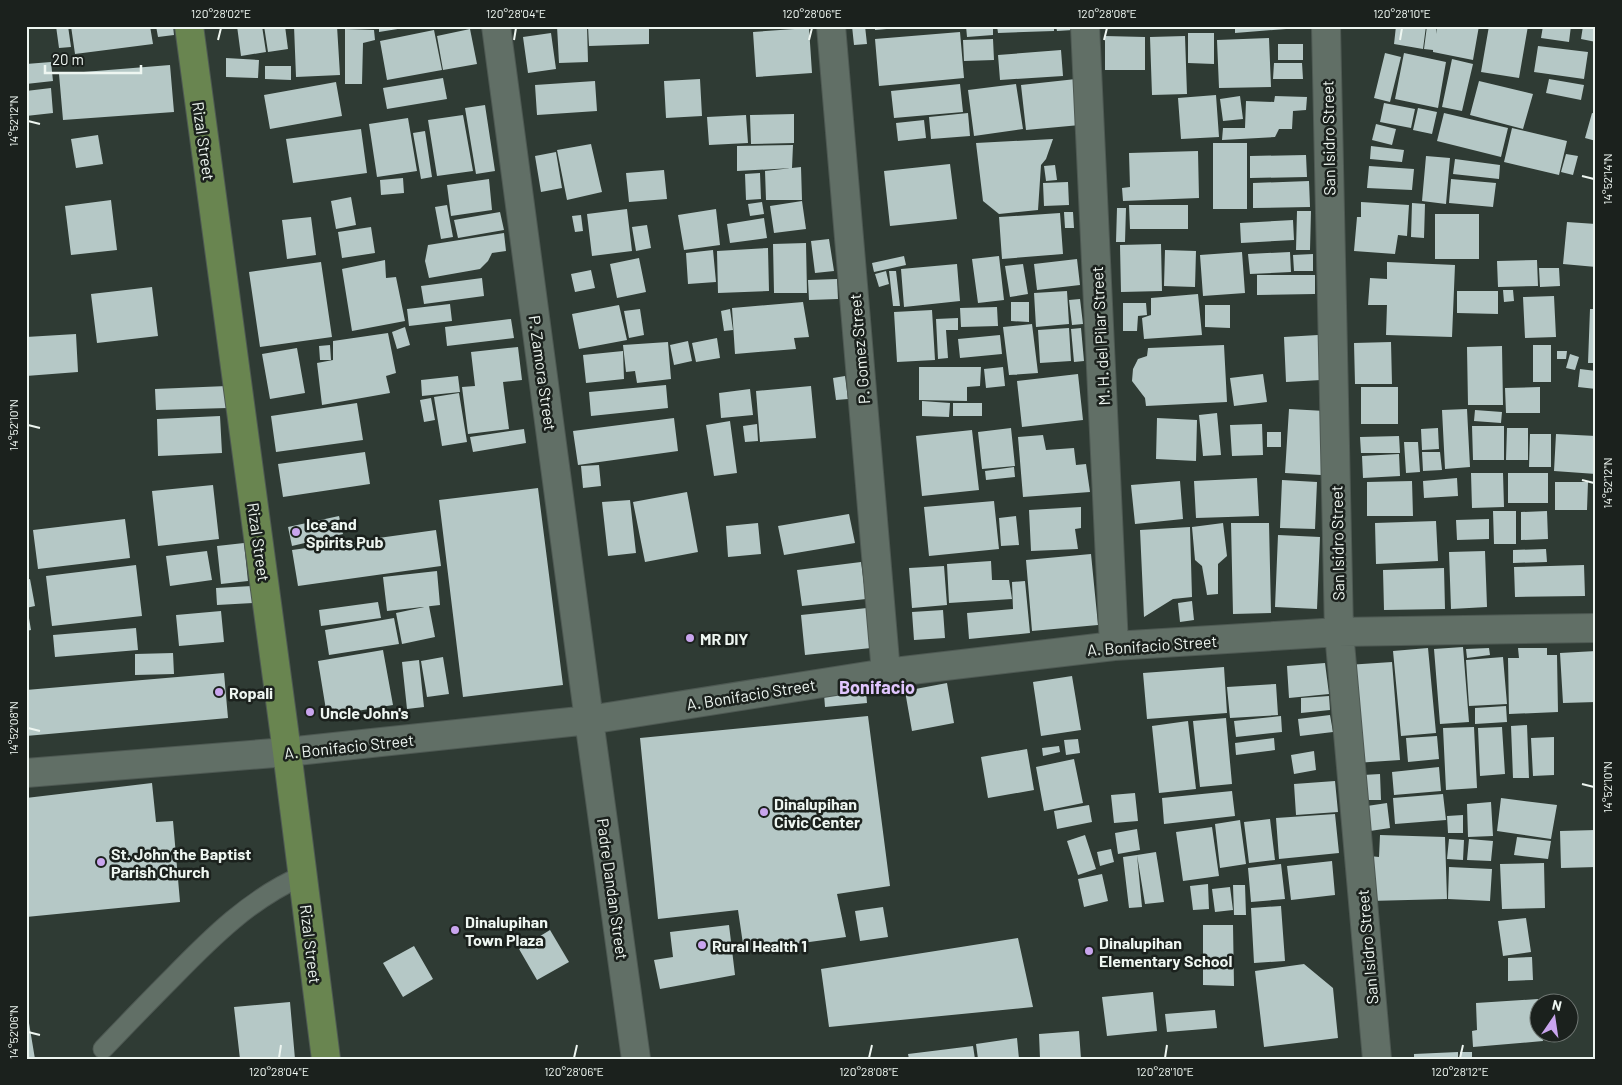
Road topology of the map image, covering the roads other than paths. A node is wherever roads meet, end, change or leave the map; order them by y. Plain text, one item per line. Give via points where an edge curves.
1 (189, 26) edge
2 (496, 26) edge
3 (831, 26) edge
4 (1086, 26) edge
5 (1326, 26) edge
6 (1596, 628) edge
7 (1339, 632) junction
8 (1114, 646) junction
9 (886, 672) junction
10 (589, 720) junction
11 (287, 752) junction
12 (26, 773) edge
13 (302, 876) junction
14 (103, 1049) dead end
15 (326, 1059) edge
16 (636, 1059) edge
17 (1378, 1059) edge

1 - 11 main road, Rizal Street
2 - 10 street, P. Zamora Street
3 - 9 street, P. Gomez Street
4 - 8 street, M. H. del Pilar Street
5 - 7 street, San Isidro Street
6 - 7 street, A. Bonifacio Street
7 - 8 street, A. Bonifacio Street
7 - 17 street, San Isidro Street
8 - 9 street, A. Bonifacio Street
9 - 10 street, A. Bonifacio Street
10 - 11 street, A. Bonifacio Street
10 - 16 street, Padre Dandan Street
11 - 12 street, A. Bonifacio Street
11 - 13 main road, Rizal Street
13 - 14 lane via 256,901 210,940
13 - 15 main road, Rizal Street

